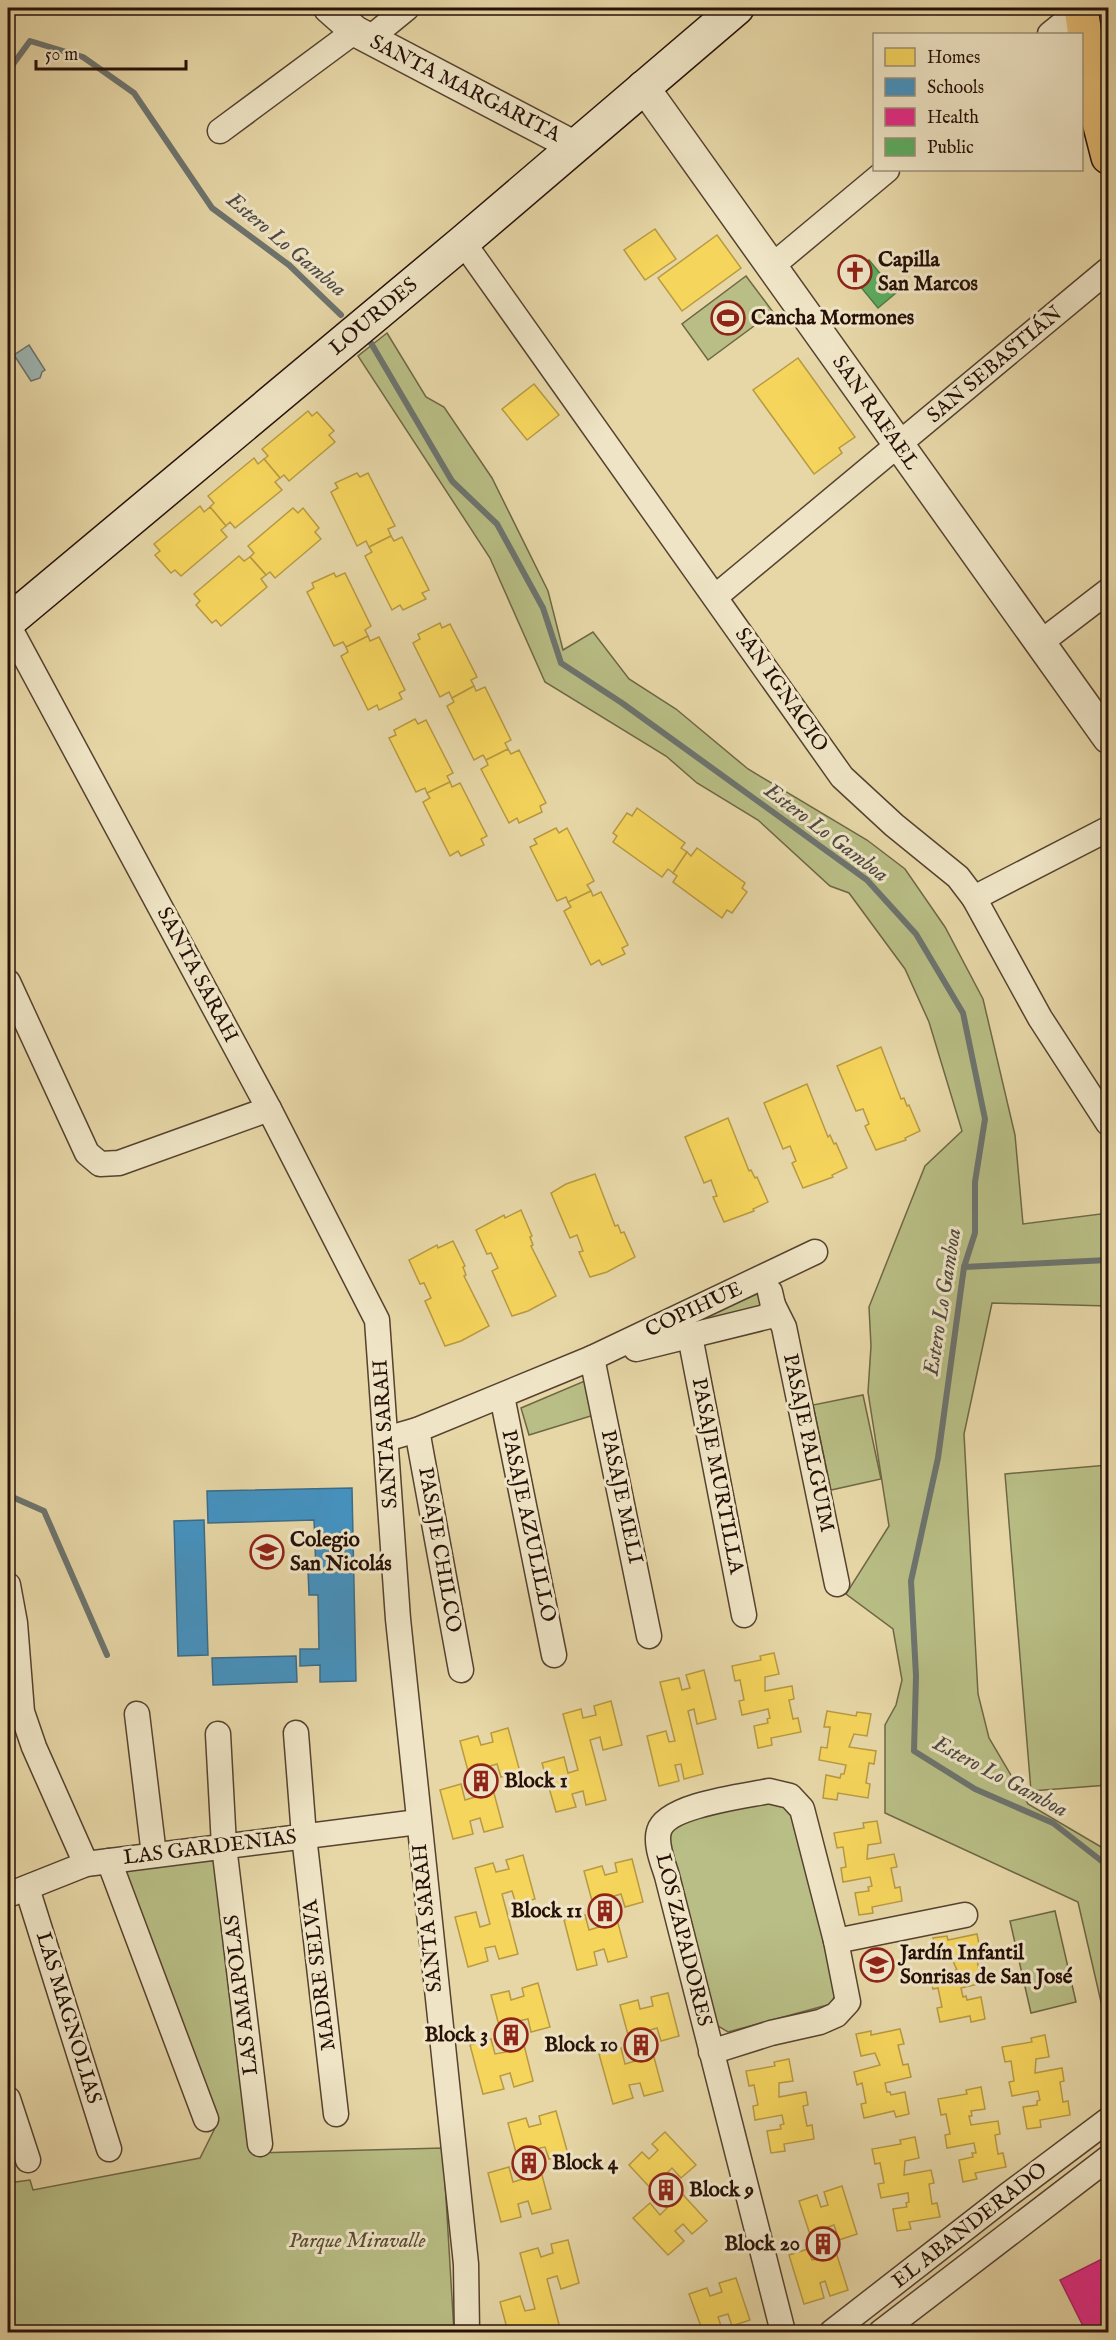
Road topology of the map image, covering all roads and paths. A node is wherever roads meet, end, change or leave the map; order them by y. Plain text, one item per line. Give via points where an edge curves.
1 (329, 8) edge
2 (406, 8) edge
3 (737, 8) edge
4 (1081, 8) edge
5 (1051, 33) edge
6 (362, 35) junction
7 (643, 86) junction
8 (220, 131) dead end
9 (574, 146) junction
10 (1108, 157) edge
11 (887, 171) edge
12 (463, 242) junction
13 (772, 266) junction
14 (1108, 270) edge
15 (898, 446) junction
16 (1108, 591) edge
17 (715, 597) junction
18 (8, 623) edge
19 (1040, 643) junction
20 (1108, 738) edge
21 (1108, 829) edge
22 (974, 898) junction
23 (8, 982) edge
24 (269, 1109) junction
25 (1108, 1123) edge
26 (814, 1252) dead end
27 (751, 1283) junction
28 (773, 1305) junction
29 (690, 1336) junction
30 (592, 1358) junction
31 (502, 1396) junction
32 (417, 1430) junction
33 (386, 1439) junction
34 (837, 1584) dead end
35 (8, 1585) edge
36 (744, 1615) dead end
37 (649, 1636) dead end
38 (554, 1655) dead end
39 (461, 1670) dead end
40 (8, 1689) edge
41 (22, 1712) junction
42 (137, 1714) dead end
43 (296, 1733) dead end
44 (218, 1734) dead end
45 (418, 1822) junction
46 (304, 1836) junction
47 (224, 1846) junction
48 (154, 1855) junction
49 (97, 1862) junction
50 (17, 1891) edge
51 (965, 1915) dead end
52 (836, 1941) junction
53 (711, 2052) junction
54 (8, 2099) edge
55 (336, 2114) dead end
56 (206, 2119) dead end
57 (1108, 2120) edge
58 (260, 2144) dead end
59 (109, 2149) dead end
60 (1108, 2158) edge
61 (28, 2160) dead end
62 (467, 2332) edge
63 (783, 2332) edge
64 (832, 2332) edge
65 (881, 2332) edge

1 - 6 street, SANTA MARGARITA
2 - 6 street
3 - 7 main road, LOURDES
4 - 5 street
4 - 10 main road via 1096,110
6 - 8 street
6 - 9 street, SANTA MARGARITA
7 - 9 main road, LOURDES
7 - 13 street, SAN RAFAEL
9 - 12 main road, LOURDES
11 - 13 street
12 - 17 street, SAN IGNACIO
12 - 18 main road, LOURDES
13 - 15 street, SAN RAFAEL
14 - 15 street, SAN SEBASTIÁN
15 - 17 street, SAN SEBASTIÁN
15 - 19 street, SAN RAFAEL
16 - 19 street
17 - 22 street, SAN IGNACIO via 842,777 958,877
18 - 24 street, SANTA SARAH
19 - 20 street, SAN RAFAEL
21 - 22 street
22 - 25 street, SAN IGNACIO via 1040,1018
23 - 24 street via 87,1153 100,1164 118,1163
24 - 33 street, SANTA SARAH via 377,1320
26 - 27 street
27 - 28 street, COPIHUE via 769,1289
27 - 30 street, COPIHUE
28 - 29 street, COPIHUE via 770,1316 765,1318
28 - 34 street, PASAJE PALGUIM via 784,1327
29 - 30 street, COPIHUE
29 - 36 street, PASAJE MURTILLA
30 - 31 street, COPIHUE
30 - 37 street, PASAJE MELI
31 - 32 street, COPIHUE
31 - 38 street, PASAJE AZULILLO
32 - 33 street, COPIHUE
32 - 39 street, PASAJE CHILCO
33 - 45 street, SANTA SARAH
35 - 41 street
40 - 41 street
41 - 49 street via 34,1747
42 - 48 street
43 - 46 street, MADRE SELVA
44 - 47 street, LAS AMAPOLAS
45 - 46 street, LAS GARDENIAS
45 - 62 street, SANTA SARAH via 466,2264
46 - 47 street, LAS GARDENIAS
46 - 55 street, MADRE SELVA
47 - 48 street, LAS GARDENIAS
47 - 58 street, LAS AMAPOLAS
48 - 49 street, LAS GARDENIAS
49 - 50 street, LAS GARDENIAS
49 - 56 street
50 - 59 street, LAS MAGNOLIAS
51 - 52 street
52 - 53 street, LOS ZAPADORES via 848,2002 837,2015
52 - 53 street, LOS ZAPADORES via 802,1809 790,1796 769,1791 675,1813 667,1819 661,1825 658,1841
53 - 63 street, LOS ZAPADORES
54 - 61 street
57 - 64 street, EL ABANDERADO
60 - 65 street, EL ABANDERADO

